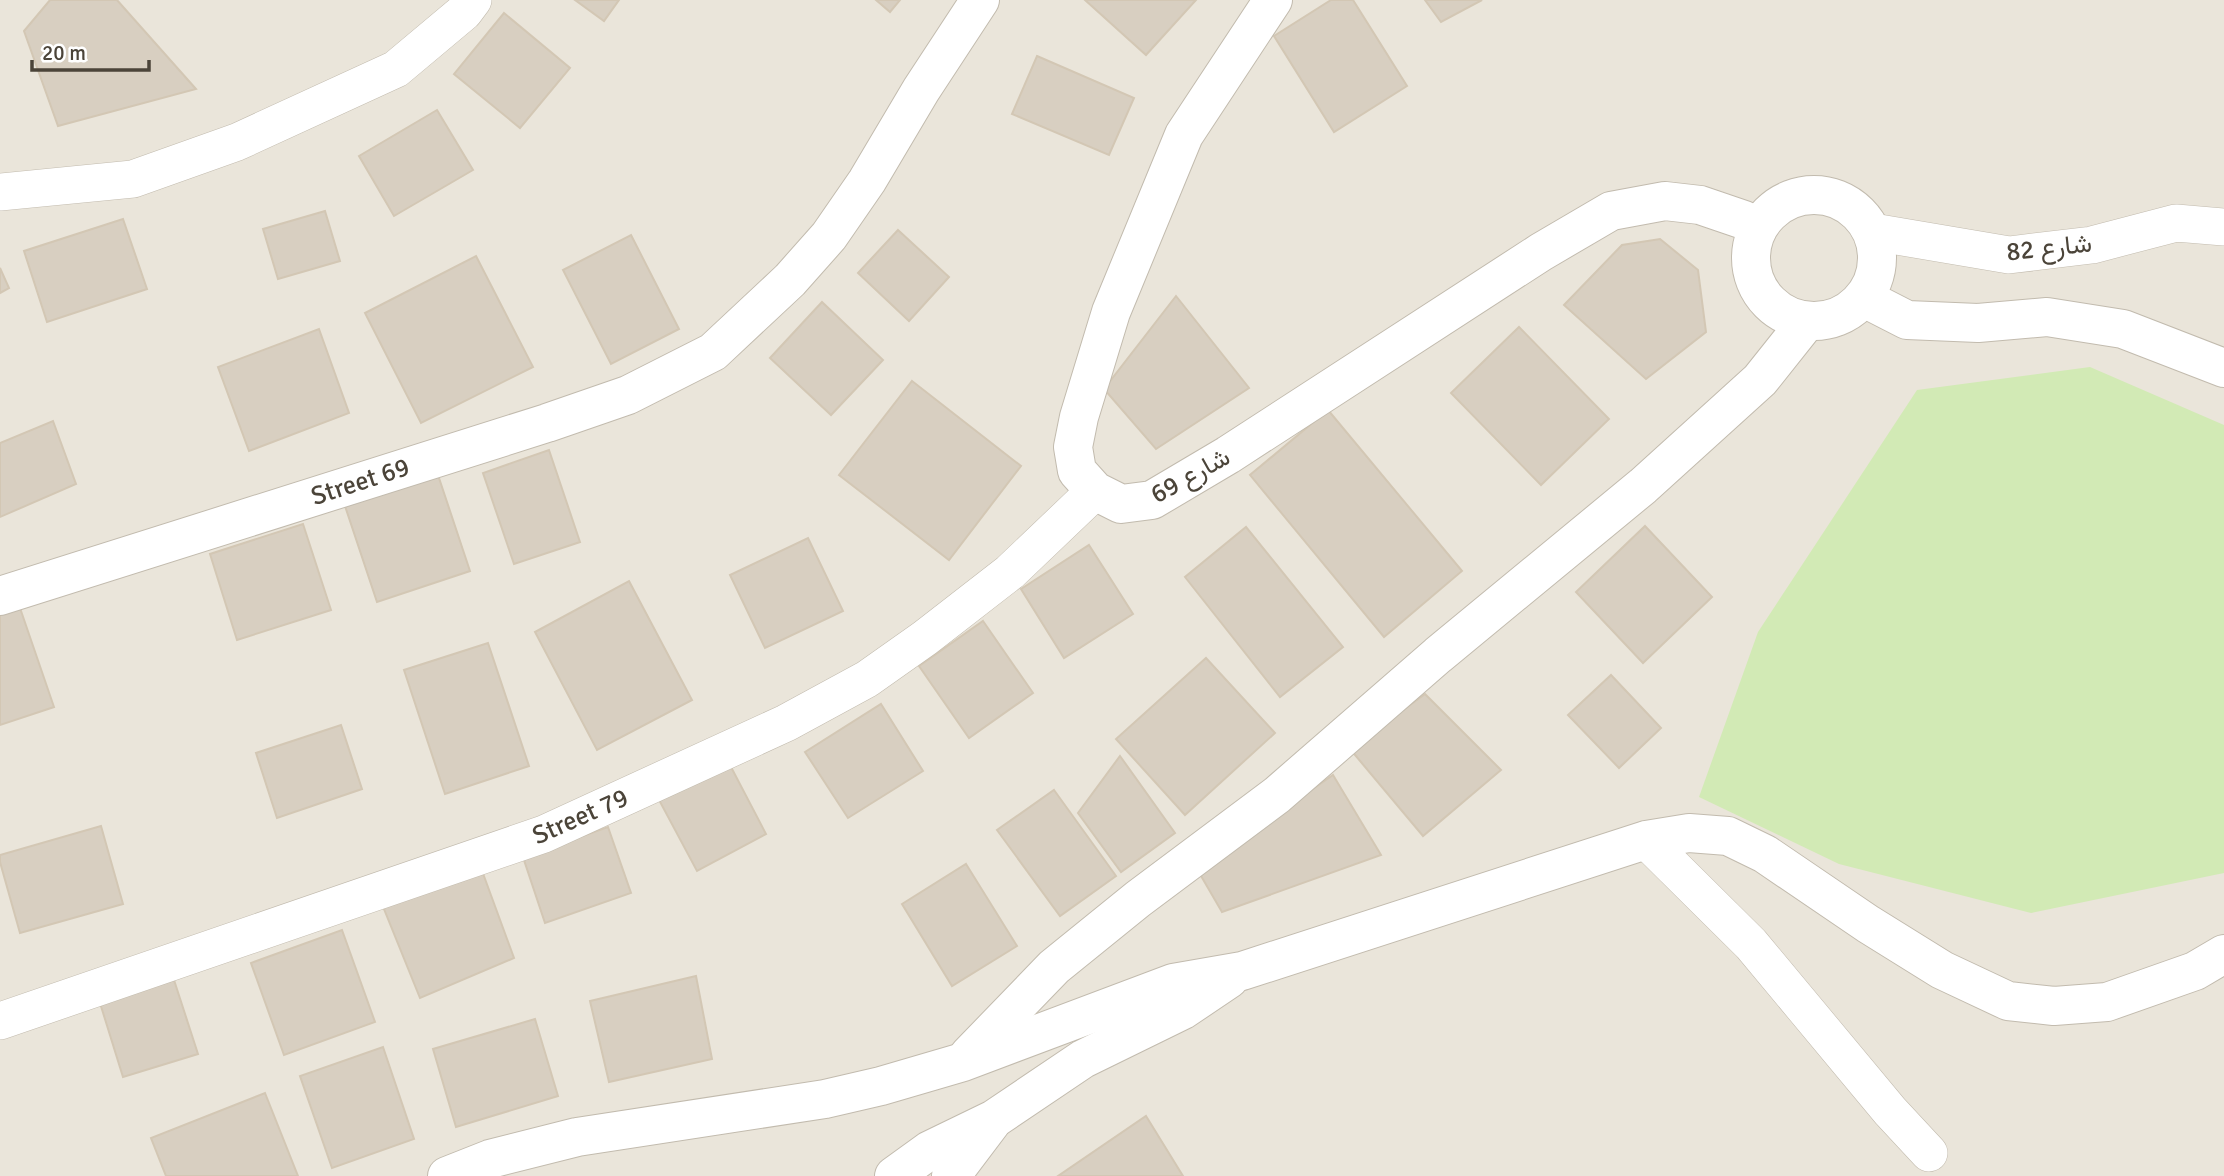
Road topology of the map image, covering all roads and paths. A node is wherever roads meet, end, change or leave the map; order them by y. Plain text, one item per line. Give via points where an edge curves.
1 (473, 0) edge
2 (980, 0) edge
3 (1273, 0) edge
4 (0, 192) edge
5 (2224, 227) edge
6 (1758, 228) junction
7 (1873, 232) junction
8 (1864, 298) junction
9 (1807, 321) junction
10 (2224, 368) edge
11 (1095, 491) junction
12 (0, 596) edge
13 (1646, 840) junction
14 (2224, 954) edge
15 (1242, 971) junction
16 (0, 1021) edge
17 (963, 1062) junction
18 (994, 1119) junction
19 (1929, 1153) dead end
20 (447, 1176) edge
21 (894, 1176) edge
22 (951, 1176) edge

1 - 4 street via 396,69 237,142 133,179
2 - 12 street, Street 69 via 829,236 790,280 713,352 628,395 558,419
3 - 11 street via 1184,135 1111,312 1073,447 1077,471
5 - 7 street, شارع 82 via 2176,223 2092,245 2009,255
6 - 7 street via 1770,212 1806,194 1846,202
6 - 9 street via 1750,262 1758,287 1774,308
6 - 11 street, شارع 69 via 1721,211 1665,201 1611,211 1152,500 1121,504
7 - 8 street via 1878,254 1875,277
8 - 9 street via 1839,317
8 - 10 street via 1908,320 1978,323 2047,317 2123,330
9 - 17 street via 1760,380 1643,486 1277,795 1054,967
11 - 16 street, Street 79 via 1010,572 925,638 867,679 786,723 544,834
13 - 14 street via 1689,833 1728,836 1765,854 1942,970 2008,1001 2054,1006 2107,1002 2195,971
13 - 15 street
13 - 19 street via 1751,944
15 - 17 street via 1173,984
15 - 18 street via 1183,1010 1083,1059
17 - 20 street via 825,1098 577,1137 489,1158
18 - 21 street via 930,1150
18 - 22 street

